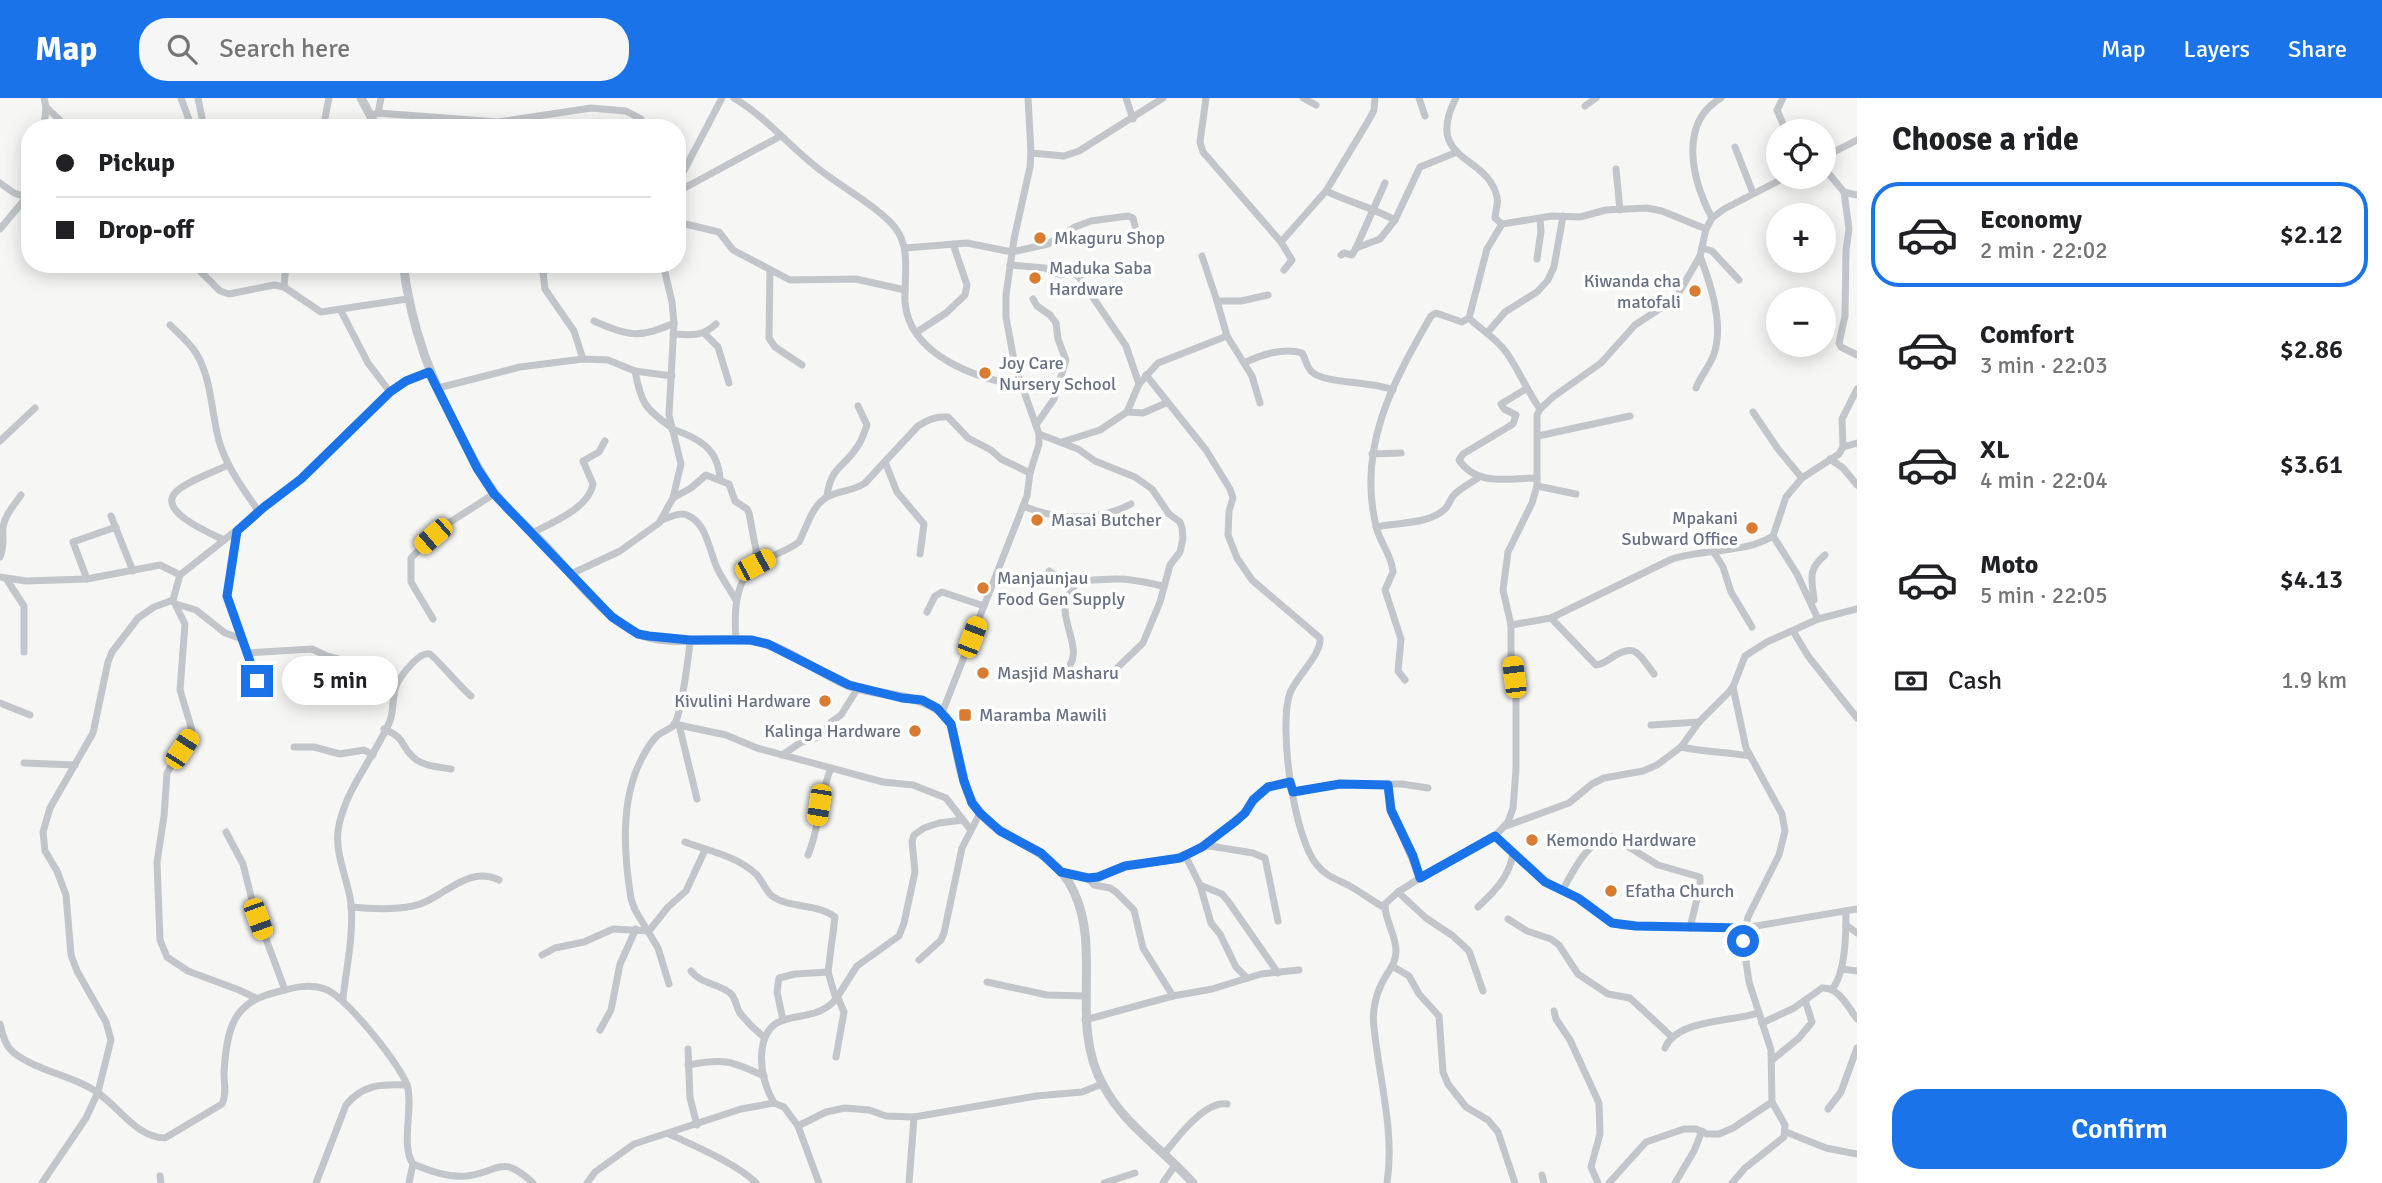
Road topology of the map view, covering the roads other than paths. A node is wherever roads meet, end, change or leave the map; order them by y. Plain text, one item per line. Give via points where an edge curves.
1 (44, 98) edge
2 (181, 98) edge
3 (198, 98) edge
4 (329, 98) edge
5 (361, 98) edge
6 (381, 98) edge
7 (722, 98) edge
8 (734, 98) edge
9 (1028, 98) edge
10 (1126, 98) edge
11 (1163, 98) edge
12 (1206, 98) edge
13 (1303, 98) edge
14 (1375, 98) edge
15 (1419, 98) edge
16 (1456, 98) edge
17 (1596, 98) edge
18 (1721, 98) edge
19 (1783, 98) edge
20 (1317, 105) dead end
21 (1585, 106) dead end
22 (46, 107) junction
23 (375, 114) junction
24 (1425, 117) dead end
25 (45, 119) edge
26 (59, 119) edge
27 (189, 119) edge
28 (202, 119) edge
29 (325, 119) edge
30 (376, 119) edge
31 (452, 119) edge
32 (518, 119) edge
33 (641, 119) edge
34 (1133, 119) junction
35 (1781, 119) edge
36 (779, 137) junction
37 (1857, 140) edge
38 (1735, 147) dead end
39 (1836, 151) edge
40 (1457, 152) junction
41 (1031, 153) junction
42 (686, 167) edge
43 (1616, 169) dead end
44 (1836, 182) edge
45 (0, 183) edge
46 (1385, 183) dead end
47 (686, 187) edge
48 (1766, 187) edge
49 (1326, 191) junction
50 (1844, 192) junction
51 (1754, 193) junction
52 (21, 195) edge
53 (1857, 195) edge
54 (21, 206) edge
55 (1374, 208) junction
56 (1620, 210) junction
57 (1563, 216) junction
58 (1712, 218) junction
59 (1540, 219) junction
60 (1395, 220) junction
61 (686, 224) edge
62 (1503, 224) junction
63 (1135, 226) dead end
64 (0, 229) edge
65 (1706, 229) junction
66 (1281, 242) junction
67 (953, 244) junction
68 (905, 248) junction
69 (1356, 248) junction
70 (1012, 252) junction
71 (1701, 252) junction
72 (1202, 256) dead end
73 (1341, 256) dead end
74 (1537, 259) dead end
75 (1010, 265) junction
76 (770, 270) junction
77 (1284, 270) dead end
78 (202, 273) edge
79 (285, 273) edge
80 (404, 273) edge
81 (543, 273) edge
82 (665, 273) edge
83 (1739, 279) dead end
84 (284, 287) junction
85 (905, 290) junction
86 (1268, 295) dead end
87 (407, 299) junction
88 (1033, 299) dead end
89 (1217, 301) junction
90 (341, 311) junction
91 (1469, 318) junction
92 (594, 321) dead end
93 (674, 323) junction
94 (716, 324) dead end
95 (170, 325) dead end
96 (917, 332) junction
97 (704, 333) junction
98 (1487, 333) junction
99 (673, 334) junction
100 (1227, 336) junction
101 (1857, 355) edge
102 (583, 359) junction
103 (1244, 363) junction
104 (802, 365) dead end
105 (635, 371) junction
106 (429, 372) junction
107 (1146, 375) junction
108 (672, 376) junction
109 (729, 383) dead end
110 (1139, 384) junction
111 (1022, 387) junction
112 (438, 388) junction
113 (1696, 388) dead end
114 (1526, 389) junction
115 (1857, 389) edge
116 (1393, 390) junction
117 (390, 392) junction
118 (1166, 403) junction
119 (1260, 403) dead end
120 (858, 406) dead end
121 (35, 408) dead end
122 (1540, 410) junction
123 (1127, 412) junction
124 (1753, 412) dead end
125 (1630, 416) dead end
126 (1036, 425) junction
127 (672, 428) junction
128 (1038, 435) junction
129 (1538, 436) junction
130 (0, 441) edge
131 (605, 441) dead end
132 (1062, 443) junction
133 (1857, 443) edge
134 (1843, 447) junction
135 (1401, 453) dead end
136 (1372, 454) junction
137 (1830, 459) junction
138 (885, 462) junction
139 (228, 465) junction
140 (1030, 473) junction
141 (1478, 478) junction
142 (1802, 478) junction
143 (720, 480) junction
144 (1537, 482) junction
145 (1857, 485) edge
146 (494, 494) junction
147 (1576, 494) dead end
148 (21, 495) dead end
149 (827, 496) junction
150 (673, 498) junction
151 (1131, 504) dead end
152 (1023, 506) junction
153 (259, 512) junction
154 (111, 516) dead end
155 (663, 520) junction
156 (117, 527) junction
157 (1376, 527) junction
158 (237, 531) junction
159 (532, 533) junction
160 (1773, 537) junction
161 (224, 540) junction
162 (1713, 551) junction
163 (920, 554) dead end
164 (1825, 555) dead end
165 (0, 557) edge
166 (755, 565) junction
167 (132, 571) junction
168 (1049, 571) dead end
169 (571, 574) junction
170 (180, 575) junction
171 (3, 579) edge
172 (87, 579) junction
173 (1077, 582) junction
174 (1163, 586) junction
175 (736, 599) junction
176 (175, 602) junction
177 (984, 606) junction
178 (1814, 608) junction
179 (1857, 609) edge
180 (927, 612) dead end
181 (1551, 618) junction
182 (433, 619) dead end
183 (1818, 619) junction
184 (1511, 625) junction
185 (1752, 626) dead end
186 (1793, 631) junction
187 (242, 639) junction
188 (736, 639) junction
189 (690, 640) junction
190 (24, 652) dead end
191 (247, 653) junction
192 (1118, 667) dead end
193 (1654, 674) dead end
194 (1061, 675) dead end
195 (399, 680) junction
196 (1405, 680) dead end
197 (1733, 687) junction
198 (858, 688) junction
199 (256, 695) dead end
200 (471, 696) dead end
201 (0, 703) edge
202 (942, 713) junction
203 (30, 715) dead end
204 (1857, 718) edge
205 (1699, 722) junction
206 (676, 724) junction
207 (1651, 725) dead end
208 (384, 729) junction
209 (294, 747) dead end
210 (1681, 747) junction
211 (373, 755) junction
212 (782, 755) junction
213 (1750, 756) junction
214 (24, 763) dead end
215 (75, 765) junction
216 (831, 768) junction
217 (452, 769) dead end
218 (1290, 782) junction
219 (1388, 785) junction
220 (1428, 788) dead end
221 (1293, 792) junction
222 (697, 799) dead end
223 (980, 813) junction
224 (964, 820) junction
225 (1505, 826) junction
226 (970, 829) junction
227 (226, 832) dead end
228 (1495, 836) junction
229 (685, 842) dead end
230 (1202, 847) junction
231 (705, 850) junction
232 (1513, 854) junction
233 (808, 855) dead end
234 (1185, 855) junction
235 (1061, 872) junction
236 (1088, 878) junction
237 (1420, 878) junction
238 (499, 880) dead end
239 (1200, 885) junction
240 (1562, 891) junction
241 (1398, 892) junction
242 (351, 907) junction
243 (1478, 907) dead end
244 (1385, 908) junction
245 (1857, 909) edge
246 (1846, 911) junction
247 (1508, 919) dead end
248 (1278, 921) dead end
249 (1846, 925) junction
250 (1690, 928) junction
251 (1744, 928) junction
252 (636, 929) junction
253 (649, 931) junction
254 (1857, 933) edge
255 (542, 955) dead end
256 (919, 960) dead end
257 (1392, 966) junction
258 (1842, 969) junction
259 (1299, 970) dead end
260 (691, 971) dead end
261 (1857, 971) edge
262 (828, 972) junction
263 (1278, 973) junction
264 (1247, 978) junction
265 (987, 982) dead end
266 (669, 984) dead end
267 (1832, 989) junction
268 (285, 990) junction
269 (1483, 991) dead end
270 (1084, 996) junction
271 (1173, 996) junction
272 (256, 998) junction
273 (837, 998) junction
274 (342, 999) junction
275 (1805, 1000) junction
276 (1554, 1011) dead end
277 (1758, 1013) junction
278 (1857, 1019) edge
279 (783, 1020) junction
280 (1085, 1020) junction
281 (1762, 1023) junction
282 (0, 1024) edge
283 (600, 1030) dead end
284 (764, 1037) junction
285 (1672, 1037) junction
286 (2, 1041) edge
287 (1665, 1048) dead end
288 (1857, 1048) edge
289 (688, 1049) dead end
290 (836, 1057) dead end
291 (1772, 1060) junction
292 (688, 1065) junction
293 (764, 1076) junction
294 (1102, 1084) junction
295 (407, 1085) junction
296 (98, 1092) junction
297 (1772, 1102) junction
298 (774, 1103) junction
299 (1227, 1104) dead end
300 (1828, 1109) dead end
301 (914, 1117) junction
302 (697, 1125) junction
303 (798, 1126) junction
304 (1702, 1131) junction
305 (1786, 1132) junction
306 (669, 1133) junction
307 (1164, 1154) junction
308 (1857, 1154) edge
309 (413, 1164) junction
310 (1175, 1165) junction
311 (1135, 1173) dead end
312 (1125, 1178) junction
313 (468, 1179) edge
314 (43, 1183) edge
315 (316, 1183) edge
316 (409, 1183) edge
317 (533, 1183) edge
318 (587, 1183) edge
319 (756, 1183) edge
320 (819, 1183) edge
321 (909, 1183) edge
322 (1104, 1183) edge
323 (1134, 1183) edge
324 (1163, 1183) edge
325 (1193, 1183) edge
326 (1387, 1183) edge
327 (1516, 1183) edge
328 (1598, 1183) edge
329 (1609, 1183) edge
330 (1675, 1183) edge
331 (1732, 1183) edge

1 - 22 street
2 - 27 street
3 - 28 street
4 - 29 street
5 - 23 street
6 - 23 street
7 - 42 street
8 - 36 street
9 - 41 street
10 - 34 street
11 - 34 street
12 - 66 street via 1200,142 1203,152
13 - 20 street
14 - 49 street via 1370,118
15 - 24 street
16 - 40 street via 1446,129
17 - 21 street
18 - 58 street via 1704,113 1692,146 1696,180
19 - 35 street via 1777,110
22 - 25 street
22 - 26 street
23 - 30 street
23 - 31 street
32 - 33 street via 591,108 626,111
34 - 41 street via 1072,155
36 - 47 street
36 - 68 street via 885,218 896,228
37 - 39 street
38 - 51 street
40 - 60 street via 1420,167
40 - 62 street via 1489,181 1497,195 1495,218
41 - 70 street
43 - 56 street
44 - 50 street
45 - 52 street
46 - 55 street
48 - 51 street
49 - 55 street
49 - 66 street
50 - 53 street
50 - 101 street via 1849,229 1845,316 1839,343
51 - 58 street
54 - 64 street
55 - 60 street
55 - 69 street
56 - 57 street
56 - 65 street via 1662,211
57 - 59 street
57 - 98 street via 1548,280 1505,312
58 - 65 street
59 - 62 street
59 - 74 street
60 - 69 street via 1380,239
61 - 76 street via 719,232 733,250
62 - 91 street via 1487,248
63 - 70 street via 1128,216 1094,220 1048,244
65 - 71 street
66 - 77 street via 1292,260
67 - 68 street
67 - 70 street
67 - 96 street via 967,285 965,295
68 - 85 street
69 - 73 street via 1352,255
70 - 75 street
71 - 83 street via 1712,251
71 - 113 street via 1718,328 1713,358
71 - 122 street via 1676,298 1635,325 1601,363
72 - 89 street
75 - 110 street via 1045,268 1060,275 1071,272 1079,277 1126,346
75 - 111 street via 1006,317
76 - 85 street via 790,280 856,279
76 - 104 street via 769,338
78 - 84 street via 229,294
79 - 84 street
80 - 87 street
81 - 102 street via 545,289 574,331
82 - 93 street
84 - 90 street via 321,312
85 - 96 street via 907,313
86 - 89 street
87 - 90 street
87 - 106 street
88 - 126 street via 1056,323 1066,357 1054,399
89 - 100 street
90 - 117 street via 368,363
91 - 98 street
91 - 116 street via 1462,322 1436,313 1431,316
92 - 93 street via 640,336
93 - 99 street
94 - 97 street
95 - 139 street via 201,363
96 - 111 street via 937,354 978,377
97 - 99 street
97 - 109 street via 718,347
98 - 114 street via 1506,352
99 - 108 street
100 - 103 street
100 - 107 street via 1168,357
102 - 105 street via 608,360
102 - 112 street via 520,368
103 - 116 street via 1297,351 1315,375
103 - 119 street
105 - 108 street
105 - 127 street via 644,405
106 - 112 street
106 - 117 street
107 - 110 street
107 - 118 street
108 - 127 street
110 - 123 street
111 - 126 street
112 - 146 street
114 - 122 street
114 - 141 street via 1501,404 1516,415 1513,424 1460,458
115 - 134 street via 1842,419
116 - 136 street
117 - 153 street via 301,479
118 - 123 street via 1143,413
118 - 218 street via 1206,450 1230,489 1228,535 1237,558 1252,580 1320,638 1320,647 1287,702
120 - 149 street via 867,425 857,448 833,472
121 - 130 street
122 - 129 street
123 - 132 street via 1100,430
124 - 142 street
125 - 129 street
126 - 128 street
127 - 143 street via 706,446 717,461
127 - 150 street via 681,464
128 - 132 street
128 - 140 street
129 - 144 street
131 - 159 street via 599,452 583,461 593,484 588,496
132 - 174 street via 1143,483 1180,522 1180,552
133 - 134 street
134 - 137 street
135 - 136 street
136 - 157 street
137 - 142 street
137 - 145 street
138 - 140 street via 918,426 942,417 1001,459
138 - 149 street via 861,486
138 - 163 street via 897,492 924,524
139 - 153 street
139 - 161 street via 187,485 172,500 182,518
140 - 152 street
141 - 144 street
141 - 157 street via 1455,493 1441,511 1402,525
142 - 160 street via 1786,497
143 - 150 street via 706,475
143 - 166 street via 729,484 735,500 749,513
144 - 147 street
144 - 184 street via 1508,552 1503,590
146 - 159 street
146 - 182 street via 444,526 411,558 411,582
148 - 165 street via 6,517
149 - 166 street via 799,542
150 - 155 street
151 - 152 street via 1111,513 1063,518
152 - 177 street
153 - 158 street
154 - 156 street
155 - 169 street via 620,551
155 - 175 street via 687,514 696,520
156 - 167 street
156 - 172 street via 73,542
157 - 196 street via 1392,566 1385,590 1398,624 1398,671
158 - 161 street
158 - 187 street via 227,596
159 - 169 street
160 - 162 street via 1761,544
160 - 178 street
161 - 170 street
162 - 181 street via 1672,559
162 - 185 street
164 - 178 street via 1812,570
166 - 175 street
167 - 170 street via 160,565
167 - 172 street
168 - 173 street
169 - 189 street via 612,617 638,634
170 - 176 street
171 - 172 street
171 - 190 street via 24,606
173 - 174 street via 1121,579
173 - 194 street via 1065,611 1074,653
174 - 192 street via 1143,643
175 - 188 street
176 - 187 street
176 - 215 street via 154,607 138,618 112,652 97,724
176 - 272 street via 185,624 180,690 192,730 167,773 157,862 160,940 167,957 188,971
177 - 180 street via 942,592
177 - 202 street
178 - 183 street
179 - 183 street
181 - 184 street
181 - 193 street via 1596,665 1631,649
183 - 186 street
184 - 225 street via 1516,770 1513,808
186 - 197 street via 1745,656
186 - 204 street
187 - 191 street
188 - 189 street
188 - 198 street via 768,644
189 - 206 street
191 - 195 street via 312,649
191 - 199 street via 257,681
195 - 200 street via 407,668 429,653
195 - 208 street via 393,712
197 - 205 street
197 - 213 street
198 - 202 street via 922,700
198 - 212 street via 822,736
201 - 203 street
202 - 223 street via 951,724 964,781
205 - 207 street
205 - 210 street
206 - 212 street
206 - 222 street
206 - 253 street via 655,737 639,762 625,824 631,899
208 - 211 street
208 - 217 street via 402,739 412,757 426,765
209 - 211 street via 340,754 365,750
210 - 213 street
210 - 225 street via 1650,768 1605,778 1569,803
211 - 242 street via 355,783 339,825 337,841
212 - 216 street
213 - 251 street via 1782,814 1785,831 1779,855
214 - 215 street
215 - 296 street via 50,808 43,840 66,895 71,955 110,1032 111,1046
216 - 224 street via 939,795 952,803
216 - 233 street
218 - 221 street
218 - 230 street via 1268,787 1245,813
219 - 220 street
219 - 221 street via 1340,784
219 - 237 street via 1391,810
221 - 244 street via 1314,862 1330,877
223 - 226 street
223 - 235 street via 1000,831 1041,853
224 - 226 street
224 - 273 street via 939,823 914,835 915,872 899,936 857,965
225 - 228 street
226 - 256 street via 958,860 944,933
227 - 268 street via 243,864
228 - 232 street
228 - 237 street
229 - 231 street
230 - 234 street
230 - 248 street via 1265,858
231 - 253 street via 686,891
231 - 262 street via 744,865 757,874 772,896 835,916
232 - 240 street
232 - 243 street via 1509,873
234 - 236 street
234 - 239 street
235 - 236 street
235 - 270 street via 1073,890 1085,935
236 - 271 street via 1094,885 1116,892 1134,910 1148,957
237 - 241 street
238 - 242 street via 476,875 411,907
239 - 263 street via 1222,894
239 - 264 street via 1211,923
240 - 250 street via 1612,923
240 - 250 street via 1581,858 1611,836 1658,865 1700,877
241 - 244 street
241 - 269 street via 1469,951
242 - 274 street
244 - 257 street via 1396,950
245 - 246 street
246 - 249 street
246 - 251 street
247 - 285 street via 1551,939 1578,974 1608,994 1630,998
249 - 254 street
249 - 258 street
250 - 251 street
251 - 277 street via 1745,962
252 - 253 street
252 - 255 street via 605,931
252 - 283 street via 620,964 611,1010
253 - 266 street
257 - 326 street via 1376,996 1373,1024 1390,1151
257 - 327 street via 1409,976 1439,1016 1448,1084 1466,1107 1498,1132
258 - 261 street
258 - 267 street
259 - 263 street
260 - 284 street via 735,998 740,1014
262 - 273 street
262 - 279 street via 779,978
263 - 264 street
264 - 271 street
265 - 270 street via 1047,995
267 - 275 street via 1822,988
267 - 278 street
268 - 272 street
268 - 274 street via 316,986
270 - 280 street
271 - 280 street
272 - 296 street via 232,1027 224,1071 225,1099 217,1109 165,1138 156,1137 124,1118
273 - 279 street via 814,1014
273 - 290 street via 844,1012
274 - 295 street
275 - 281 street
275 - 291 street via 1812,1022
276 - 328 street via 1599,1103 1600,1134 1591,1167
277 - 281 street
277 - 285 street via 1686,1028
279 - 284 street via 771,1026
280 - 294 street
281 - 291 street
282 - 286 street
284 - 293 street
285 - 287 street
286 - 296 street via 24,1059
288 - 300 street via 1841,1092
289 - 292 street
291 - 297 street
292 - 293 street via 720,1060
292 - 302 street
293 - 298 street
294 - 301 street via 1082,1092
294 - 307 street via 1129,1121
295 - 309 street via 408,1152
295 - 315 street via 375,1085 354,1094
296 - 314 street via 84,1122
297 - 304 street via 1734,1128 1719,1134
297 - 305 street
298 - 302 street
298 - 303 street via 784,1107
299 - 307 street via 1211,1105
301 - 303 street via 845,1108
301 - 321 street
302 - 306 street
303 - 320 street
304 - 329 street via 1684,1129 1646,1142
304 - 330 street
305 - 308 street
305 - 331 street
306 - 318 street via 634,1144
306 - 319 street
307 - 310 street
309 - 313 street
309 - 316 street
310 - 324 street
310 - 325 street
311 - 312 street
312 - 322 street
312 - 323 street
313 - 317 street via 502,1165 518,1169

